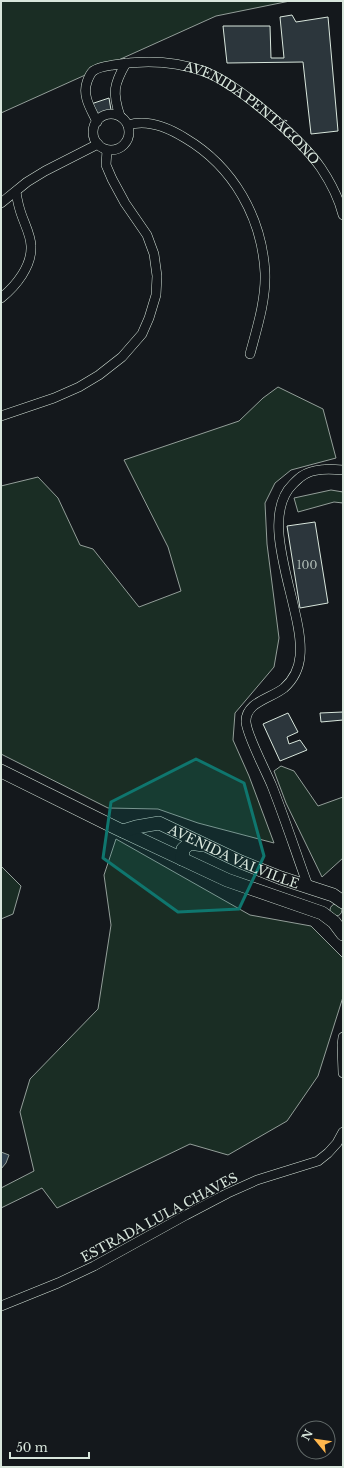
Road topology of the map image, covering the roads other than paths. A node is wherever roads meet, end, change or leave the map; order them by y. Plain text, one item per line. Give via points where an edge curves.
1 (126, 63) junction
2 (120, 116) junction
3 (97, 122) junction
4 (128, 125) junction
5 (98, 144) junction
6 (108, 150) junction
7 (16, 192) junction
8 (1, 203) edge
9 (343, 215) edge
10 (1, 298) edge
11 (250, 354) dead end
12 (1, 416) edge
13 (343, 470) edge
14 (1, 771) edge
15 (123, 831) junction
16 (205, 845) junction
17 (182, 859) junction
18 (308, 886) junction
19 (338, 898) edge
20 (322, 913) junction
21 (339, 922) edge
22 (343, 934) edge
23 (343, 1037) edge
24 (343, 1073) edge
25 (343, 1132) edge
26 (1, 1306) edge

1 - 2 street via 115,86
1 - 3 street, AVENIDA PENTÁGONO via 94,71 87,81 88,103
1 - 9 street, AVENIDA PENTÁGONO via 171,64 197,70 242,94 292,136 321,168 335,193
2 - 3 street via 107,114
2 - 4 street
3 - 5 street via 93,133
4 - 6 street via 130,130 127,141 119,149
4 - 11 street via 136,122 149,123 177,133 210,156 225,170 238,188 256,225 265,274 263,298
5 - 6 street
5 - 7 street via 45,171
6 - 12 street via 106,165 112,179 146,235 154,254 156,295 149,318 142,334 122,357 99,375 54,398
7 - 8 street
7 - 10 street via 31,246 29,260 22,275
13 - 18 street via 314,471 302,475 289,488 279,508 280,539 300,634 300,656 291,681 276,694 252,707 246,718 248,730
14 - 15 main road, AVENIDA VALVILLE
15 - 16 main road, AVENIDA VALVILLE via 159,823
15 - 17 main road, AVENIDA VALVILLE
16 - 17 main road via 190,843 183,849
16 - 18 main road, AVENIDA VALVILLE via 281,878
17 - 20 main road, AVENIDA VALVILLE via 227,880
18 - 19 main road, AVENIDA VALVILLE
19 - 20 main road via 327,897 321,907
20 - 21 main road, AVENIDA VALVILLE
21 - 22 main road
23 - 24 street
25 - 26 street, ESTRADA LULA CHAVES via 337,1143 318,1161 258,1180 228,1193 94,1266

